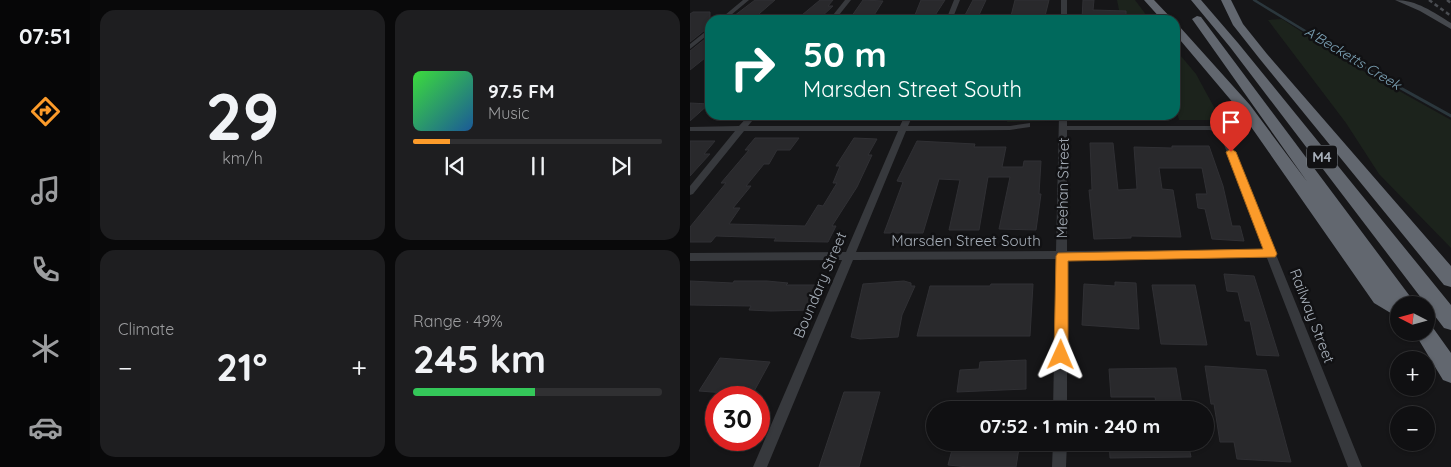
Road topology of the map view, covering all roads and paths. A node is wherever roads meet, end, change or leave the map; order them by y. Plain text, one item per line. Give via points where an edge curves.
1 (746, 0) edge
2 (848, 0) edge
3 (957, 0) edge
4 (1064, 0) edge
5 (1149, 0) edge
6 (1184, 0) edge
7 (1196, 0) edge
8 (1205, 0) edge
9 (1226, 0) edge
10 (1399, 0) edge
11 (728, 15) edge
12 (836, 15) edge
13 (950, 15) edge
14 (1064, 15) edge
15 (1163, 15) edge
16 (1451, 28) edge
17 (705, 34) edge
18 (1180, 34) edge
19 (1234, 45) junction
20 (690, 47) edge
21 (749, 120) edge
22 (907, 120) edge
23 (1063, 120) edge
24 (1027, 125) dead end
25 (1063, 128) junction
26 (690, 129) edge
27 (742, 129) junction
28 (903, 129) junction
29 (690, 192) edge
30 (1271, 254) junction
31 (849, 256) junction
32 (1062, 256) junction
33 (690, 257) edge
34 (1451, 279) edge
35 (1398, 296) edge
36 (1390, 303) edge
37 (1451, 321) edge
38 (1430, 341) edge
39 (1451, 372) edge
40 (1060, 401) edge
41 (1060, 451) edge
42 (760, 467) edge
43 (1059, 467) edge
44 (1355, 467) edge

1 - 11 street
2 - 12 street
3 - 13 street
4 - 14 street
5 - 15 highway
6 - 35 highway, M4
7 - 19 highway, M4
8 - 19 highway, M4
9 - 34 highway via 1238,25
10 - 16 street via 1428,11
17 - 20 street
18 - 36 highway via 1245,108 1381,297
19 - 37 highway, M4
21 - 27 street
22 - 28 street, Boundary Street
23 - 25 street, Meehan Street
24 - 28 street
25 - 30 street, Railway Street via 1211,128 1220,131 1225,135
25 - 32 street, Meehan Street
26 - 27 street
27 - 28 street
27 - 29 street
28 - 31 street, Boundary Street
30 - 32 street, Marsden Street South
30 - 44 street, Railway Street
31 - 32 street, Marsden Street South
31 - 33 street, Marsden Street South
31 - 42 street, Boundary Street
32 - 40 street, Meehan Street
38 - 39 highway
41 - 43 street

